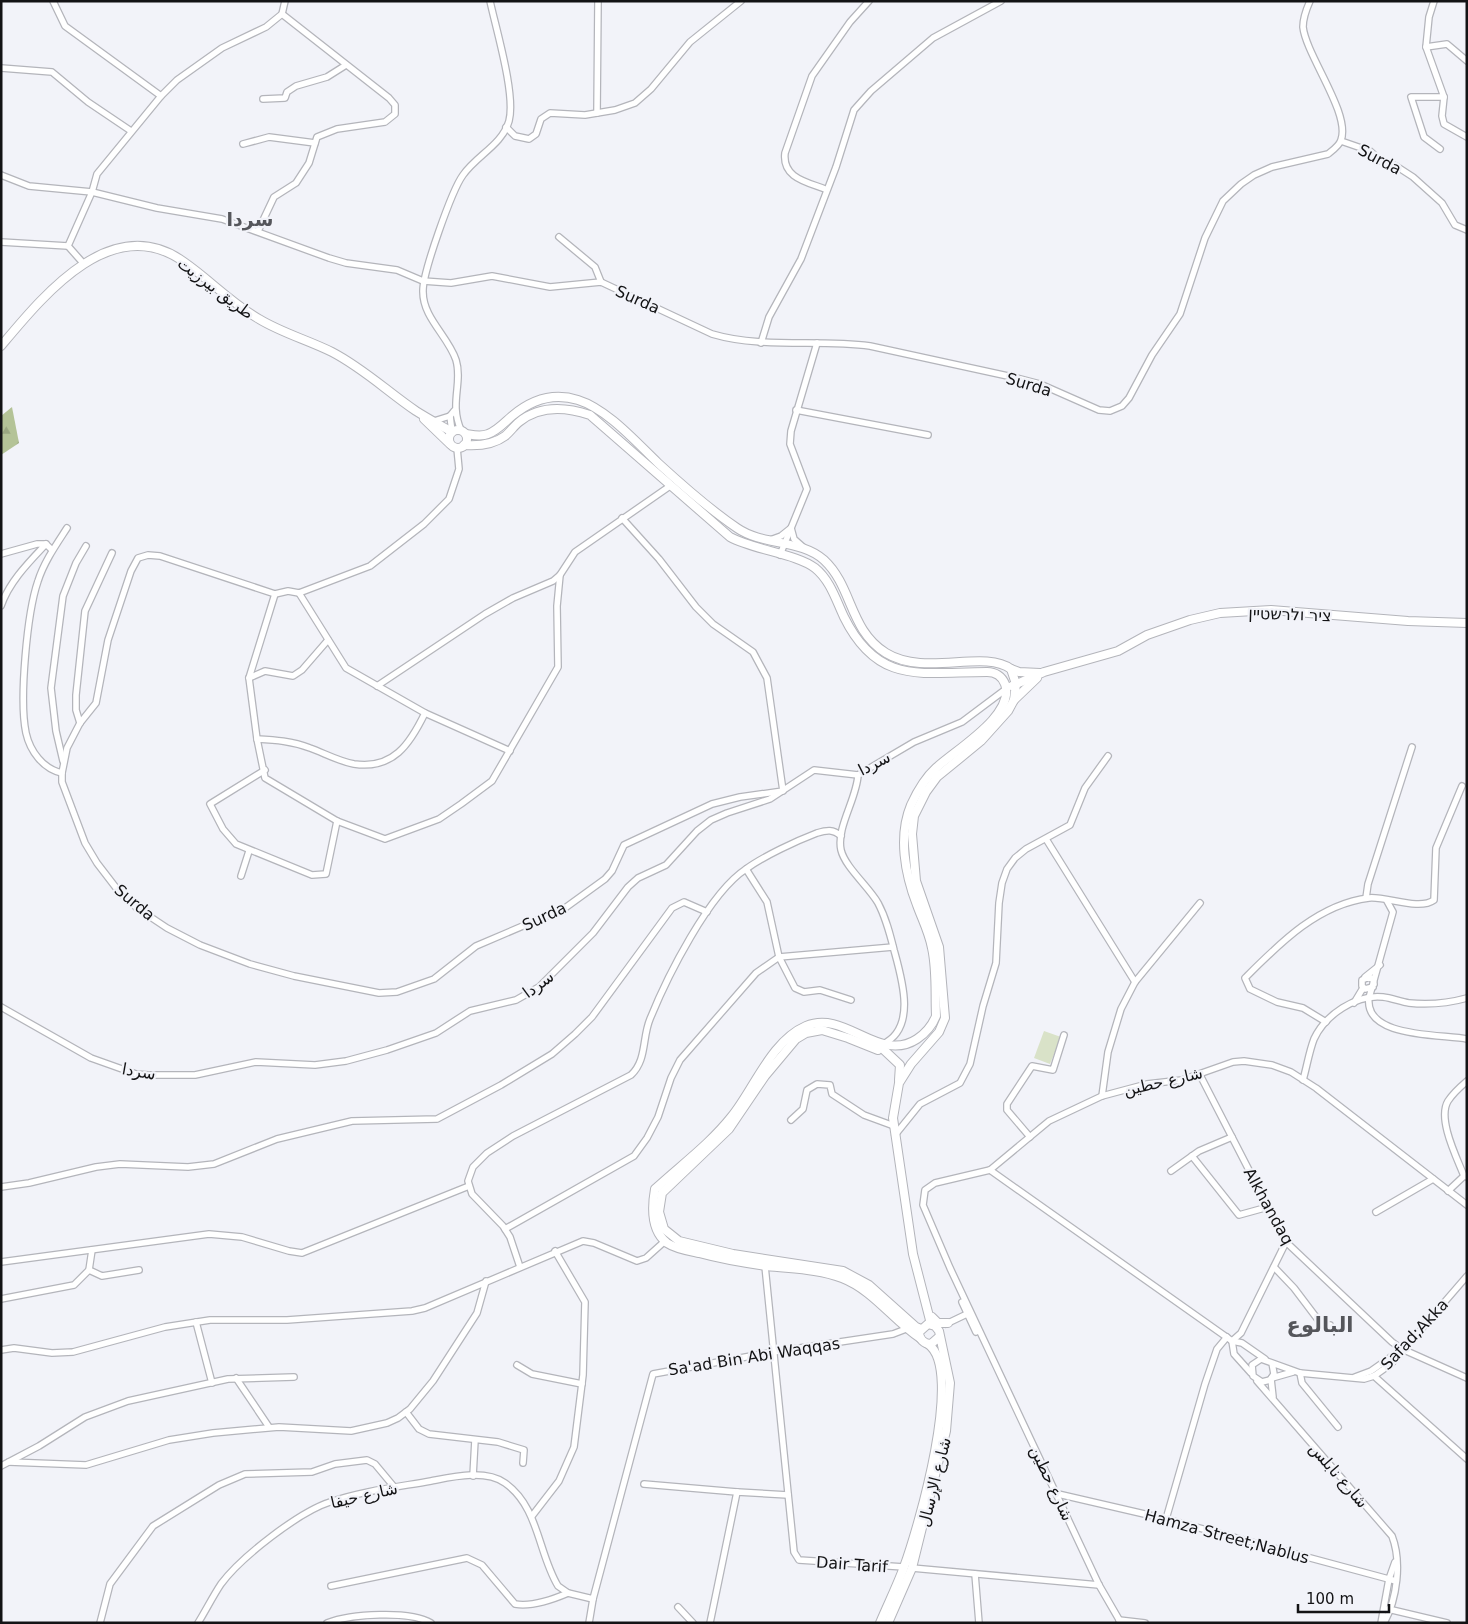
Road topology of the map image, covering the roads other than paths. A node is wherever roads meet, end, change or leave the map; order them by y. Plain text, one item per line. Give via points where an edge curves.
1 (53, 1) edge
2 (285, 1) edge
3 (490, 1) edge
4 (598, 1) edge
5 (741, 1) edge
6 (870, 1) edge
7 (1001, 1) edge
8 (1310, 1) edge
9 (1434, 1) edge
10 (282, 14) junction
11 (1426, 48) junction
12 (1467, 61) edge
13 (346, 65) junction
14 (1, 68) edge
15 (162, 96) junction
16 (1444, 97) junction
17 (263, 100) dead end
18 (597, 113) junction
19 (506, 127) junction
20 (131, 131) junction
21 (1467, 137) edge
22 (1341, 141) junction
23 (315, 143) junction
24 (242, 144) dead end
25 (1440, 149) dead end
26 (1, 175) edge
27 (825, 189) junction
28 (92, 192) junction
29 (1467, 230) edge
30 (258, 231) junction
31 (559, 237) dead end
32 (1, 242) edge
33 (68, 246) junction
34 (83, 263) junction
35 (423, 281) junction
36 (601, 282) junction
37 (761, 343) junction
38 (817, 343) junction
39 (1, 346) edge
40 (796, 410) junction
41 (416, 411) junction
42 (452, 414) junction
43 (434, 421) junction
44 (452, 432) junction
45 (463, 432) junction
46 (928, 435) dead end
47 (457, 446) junction
48 (678, 481) junction
49 (670, 486) junction
50 (622, 518) junction
51 (67, 528) dead end
52 (791, 528) junction
53 (763, 540) junction
54 (46, 544) junction
55 (784, 544) junction
56 (86, 546) dead end
57 (52, 550) junction
58 (808, 550) junction
59 (112, 553) dead end
60 (1, 554) edge
61 (780, 555) junction
62 (560, 575) junction
63 (274, 594) junction
64 (299, 594) junction
65 (1, 606) edge
66 (1467, 623) edge
67 (328, 640) junction
68 (1011, 669) junction
69 (1044, 672) junction
70 (249, 678) junction
71 (1016, 684) junction
72 (377, 686) junction
73 (1006, 689) junction
74 (1014, 700) junction
75 (425, 713) junction
76 (80, 723) junction
77 (257, 739) junction
78 (1412, 747) dead end
79 (510, 751) junction
80 (1108, 756) dead end
81 (63, 763) junction
82 (265, 770) junction
83 (62, 773) junction
84 (858, 775) junction
85 (1462, 786) dead end
86 (783, 791) junction
87 (337, 821) junction
88 (841, 836) junction
89 (1046, 839) junction
90 (249, 851) junction
91 (746, 869) junction
92 (240, 876) dead end
93 (1366, 898) junction
94 (1388, 901) junction
95 (1406, 902) junction
96 (1200, 903) dead end
97 (707, 912) junction
98 (1393, 912) junction
99 (893, 947) junction
100 (779, 957) junction
101 (1380, 965) junction
102 (1365, 977) junction
103 (1135, 982) junction
104 (1374, 985) junction
105 (1364, 988) junction
106 (1382, 997) junction
107 (1369, 998) junction
108 (1467, 998) edge
109 (852, 1000) dead end
110 (1353, 1003) junction
111 (1, 1007) edge
112 (1326, 1022) junction
113 (1064, 1035) dead end
114 (1467, 1039) edge
115 (883, 1044) junction
116 (1200, 1075) junction
117 (1303, 1080) junction
118 (1467, 1081) edge
119 (899, 1082) junction
120 (1102, 1096) junction
121 (791, 1120) dead end
122 (894, 1126) junction
123 (895, 1135) junction
124 (1030, 1137) junction
125 (1232, 1137) junction
126 (1192, 1156) junction
127 (987, 1170) junction
128 (1171, 1171) dead end
129 (1465, 1177) edge
130 (1433, 1179) junction
131 (1, 1186) edge
132 (469, 1186) junction
133 (1448, 1191) junction
134 (1467, 1205) edge
135 (1268, 1206) junction
136 (1376, 1212) dead end
137 (505, 1229) junction
138 (668, 1238) junction
139 (1286, 1242) junction
140 (92, 1250) junction
141 (555, 1252) junction
142 (1, 1262) edge
143 (764, 1266) junction
144 (520, 1267) junction
145 (1274, 1267) junction
146 (89, 1270) junction
147 (139, 1270) dead end
148 (1467, 1276) edge
149 (486, 1281) junction
150 (1, 1299) edge
151 (927, 1308) junction
152 (969, 1313) junction
153 (196, 1322) junction
154 (948, 1323) junction
155 (1330, 1325) dead end
156 (934, 1326) junction
157 (906, 1328) junction
158 (921, 1328) junction
159 (939, 1337) junction
160 (920, 1338) junction
161 (1229, 1339) junction
162 (928, 1344) junction
163 (1402, 1349) junction
164 (1, 1350) edge
165 (773, 1352) junction
166 (1266, 1359) junction
167 (1272, 1363) junction
168 (518, 1365) dead end
169 (1293, 1372) junction
170 (1252, 1373) junction
171 (1300, 1373) junction
172 (1374, 1376) junction
173 (294, 1377) dead end
174 (236, 1378) junction
175 (1272, 1378) junction
176 (1353, 1378) junction
177 (1467, 1378) edge
178 (1255, 1379) junction
179 (212, 1383) junction
180 (582, 1384) junction
181 (1274, 1399) junction
182 (406, 1412) junction
183 (269, 1427) junction
184 (1338, 1427) dead end
185 (475, 1440) junction
186 (939, 1449) junction
187 (1467, 1459) edge
188 (9, 1462) junction
189 (523, 1463) dead end
190 (1, 1466) edge
191 (473, 1476) junction
192 (644, 1484) dead end
193 (395, 1488) junction
194 (737, 1492) junction
195 (1058, 1494) junction
196 (788, 1495) junction
197 (532, 1516) junction
198 (1166, 1519) junction
199 (1397, 1556) junction
200 (908, 1568) junction
201 (975, 1574) junction
202 (1389, 1579) junction
203 (1396, 1581) junction
204 (1099, 1585) junction
205 (331, 1586) dead end
206 (568, 1593) junction
207 (593, 1599) junction
208 (678, 1607) dead end
209 (1382, 1608) junction
210 (1391, 1610) junction
211 (1120, 1621) edge
212 (100, 1623) edge
213 (198, 1623) edge
214 (327, 1623) edge
215 (431, 1623) edge
216 (589, 1623) edge
217 (693, 1623) edge
218 (710, 1623) edge
219 (880, 1623) edge
220 (888, 1623) edge
221 (979, 1623) edge
222 (1145, 1623) edge
223 (1382, 1623) edge
224 (1447, 1623) edge

1 - 15 street via 65,26
2 - 10 street
3 - 19 street via 508,89 510,108
4 - 18 street
5 - 18 street via 690,42 642,98 622,108
6 - 27 street via 812,76 785,153 785,166 791,174
7 - 27 street via 933,38 860,103 850,119 836,167
8 - 22 street via 1303,30 1342,126
9 - 11 street
10 - 13 street
10 - 15 street via 266,27 222,48 177,80
11 - 12 street via 1447,44
11 - 16 street
13 - 17 street via 327,77 296,86 287,92 285,98
13 - 23 street via 388,98 395,105 395,114 385,122 337,130 317,137
14 - 20 street via 52,72
15 - 20 street
16 - 21 street via 1444,124
16 - 25 street via 1411,97 1424,137
18 - 19 street via 550,113 541,118 536,134 529,139 515,136
19 - 35 street via 500,139 474,161 455,188
20 - 28 street via 96,174
22 - 29 street, Surda via 1370,151 1381,161 1413,177 1442,203 1455,225
22 - 38 street, Surda via 1328,154 1279,165 1254,175 1223,201 1205,238 1180,314 1142,371 1126,402 1117,409 1099,410 1040,384 1017,378 870,346
23 - 24 street via 269,137
23 - 30 street via 309,163 296,183 274,198
26 - 28 street, Surda via 29,186
27 - 37 street via 800,259 769,317
28 - 30 street, Surda via 157,208 222,218
28 - 33 street
30 - 35 street, Surda via 346,263 397,270
31 - 36 street via 595,267
32 - 33 street
33 - 34 street
34 - 39 main road, طريق بيرزيت via 46,295
34 - 41 main road, طريق بيرزيت via 124,247 164,251 183,261 253,315 332,352
35 - 36 street, Surda via 451,283 492,276 550,287
35 - 42 street via 425,307 456,361
36 - 37 street, Surda via 712,334
37 - 38 street, Surda
38 - 40 street
40 - 46 street
40 - 52 street via 790,444 806,489
41 - 43 main road
41 - 47 main road
42 - 43 street
42 - 44 street
42 - 45 street
43 - 44 main road
44 - 45 main road
44 - 47 main road via 449,438
45 - 47 main road via 467,438
45 - 48 main road via 481,436 488,434 538,399 560,397 578,400 596,408
47 - 49 main road via 484,445 498,440 535,412 573,409 590,415
47 - 64 street, Surda via 459,469 450,500 370,566
48 - 49 main road
48 - 53 main road via 737,528
49 - 50 street
49 - 61 main road via 730,538
50 - 62 street via 575,552
50 - 86 street via 696,607 713,624 753,652 759,661 767,678
51 - 57 street
52 - 53 street via 775,539
52 - 55 street
52 - 58 street via 794,539
53 - 55 main road
54 - 57 street
54 - 60 street
54 - 65 street via 15,580
55 - 58 main road
55 - 61 street
56 - 81 street via 63,596 51,688
57 - 83 street via 38,579 30,613 23,704 31,748 52,771
58 - 68 main road via 831,568 858,626 888,654 916,664 997,662
59 - 76 street via 85,611 76,695
61 - 73 main road via 803,560 816,568 826,580 852,634 864,650 880,661 910,673 992,672 1002,680
62 - 72 street via 485,614
62 - 79 street via 558,667
63 - 64 street, Surda
63 - 70 street
63 - 76 street, Surda via 160,556 138,558 108,640 96,703
64 - 67 street
66 - 69 main road, ציר ולרשטיין via 1408,622 1271,610 1220,613 1147,635 1118,651
67 - 70 street via 294,676 265,671
67 - 72 street via 346,668
68 - 69 main road
68 - 71 main road
69 - 71 main road, ציר ולרשטיין
69 - 74 main road
70 - 77 street
71 - 73 main road, ציר ולרשטיין
71 - 74 main road
72 - 75 street
73 - 84 street, سردا via 962,722 914,742
73 - 115 main road via 1000,710 989,723 925,780 906,819 904,836 908,879 932,947 936,1016 928,1031 914,1041 899,1046
74 - 119 main road via 996,727 937,777 914,816 914,867 940,947 944,1018 939,1032
75 - 77 street via 414,736 382,764 354,764 286,741
75 - 79 street
76 - 81 street, Surda
77 - 82 street
78 - 93 street
79 - 87 street via 492,781 440,819 385,839
80 - 89 street via 1085,788 1070,825
81 - 83 street, Surda
82 - 87 street via 265,778
82 - 90 street via 210,804 222,829 236,844
83 - 86 street, Surda via 69,804 85,843 120,893 137,908 200,945 250,964 379,993 413,988 434,979 476,946 557,912 612,871 624,845 712,804
84 - 86 street, سردا via 814,770
84 - 88 street
85 - 95 street via 1436,848 1434,900 1428,903
86 - 111 street, سردا via 770,800 711,820 666,865 638,878 593,933 534,991 516,1000 470,1010 436,1033 388,1050 315,1066 256,1062 195,1075 142,1074 108,1065 78,1052
87 - 90 street via 326,874 312,875
88 - 91 street via 828,830 818,833
88 - 99 street via 842,852 879,905
89 - 103 street
89 - 123 street via 1015,858 1002,884 996,963 970,1064 960,1083 920,1104
90 - 92 street
91 - 97 street
91 - 100 street via 767,902
93 - 94 street
93 - 112 street via 1315,918 1280,942 1245,978 1250,989 1277,1002 1302,1008
94 - 95 street
94 - 98 street
95 - 98 street via 1396,906
96 - 103 street
97 - 131 street via 684,902 672,908 592,1017 575,1034 543,1059 437,1119 352,1121 277,1139 214,1164 188,1167 120,1164
97 - 132 street via 649,1021 636,1070 487,1153 473,1167
98 - 101 street
99 - 100 street
99 - 115 street via 903,982 903,1019 897,1034
100 - 109 street via 798,991 820,990
100 - 137 street via 756,973 680,1060 658,1118 634,1156
101 - 102 street
101 - 104 street
102 - 104 street via 1373,979
102 - 105 street via 1361,982
103 - 120 street via 1121,1009 1108,1052
104 - 105 street via 1370,990
104 - 106 street
104 - 107 street
105 - 107 street
105 - 110 street
106 - 107 street
106 - 108 street via 1408,1003
107 - 110 street
107 - 114 street via 1371,1014 1386,1027
110 - 112 street
112 - 117 street via 1315,1038
113 - 124 street via 1053,1070 1032,1066 1007,1104 1007,1110
115 - 119 main road via 883,1049 900,1065
115 - 138 main road via 878,1050 822,1030 800,1036 789,1045 762,1075 729,1130 662,1193 660,1219
116 - 117 street, شارع حطين via 1233,1062 1252,1061 1272,1065
116 - 120 street, شارع حطين
116 - 125 street, Alkhandaq
117 - 130 street, شارع حطين
118 - 129 street via 1447,1103 1445,1111 1445,1122
119 - 122 main road
120 - 124 street, شارع حطين via 1049,1121
121 - 122 street via 803,1109 807,1090 817,1084 830,1085 832,1094 864,1115
122 - 123 main road
123 - 151 main road via 914,1254
124 - 127 street, شارع حطين
125 - 126 street
125 - 135 street, Alkhandaq
126 - 128 street
126 - 135 street via 1240,1215
127 - 152 street, شارع حطين via 929,1182 919,1195 921,1209
127 - 161 street
129 - 133 street
130 - 133 street, شارع حطين
130 - 136 street
132 - 137 street via 472,1194
132 - 140 street via 302,1252 228,1234 189,1236
133 - 134 street, شارع حطين
135 - 139 street, Alkhandaq
137 - 144 street
138 - 141 street via 646,1258 637,1261 583,1240
138 - 143 main road via 680,1248
138 - 158 main road via 733,1254 843,1270 869,1285
139 - 145 street
139 - 163 street, Alkhandaq
140 - 142 street
140 - 146 street
141 - 144 street
141 - 180 street via 584,1302
143 - 157 main road via 824,1273 845,1279 883,1306
143 - 165 street
144 - 149 street
145 - 155 street via 1322,1325
145 - 161 street via 1241,1333
146 - 147 street via 102,1276
146 - 150 street via 67,1288
148 - 163 street, Safad;Akka
149 - 153 street via 412,1311
149 - 182 street via 477,1313 433,1381
151 - 154 main road via 935,1321
151 - 156 main road
152 - 154 street
152 - 195 street, شارع حطين
153 - 164 street via 73,1352
153 - 179 street
154 - 156 street
156 - 158 main road
156 - 159 main road
157 - 160 main road
157 - 165 street, Sa'ad Bin Abi Waqqas via 894,1334
158 - 160 main road
159 - 162 main road
159 - 186 main road, شارع الإرسال via 950,1383 950,1402
160 - 162 main road
161 - 166 street via 1242,1343
161 - 170 street via 1234,1354
161 - 198 street via 1217,1349
162 - 186 main road, شارع الإرسال via 935,1350 943,1383
163 - 172 street, Safad;Akka via 1391,1364
163 - 176 street via 1371,1371
163 - 177 street, Alkhandaq
165 - 196 street
165 - 207 street, Sa'ad Bin Abi Waqqas via 652,1374
166 - 167 street
166 - 170 street via 1254,1362
167 - 169 street
167 - 175 street via 1275,1370
168 - 180 street via 532,1374
169 - 171 street, Safad;Akka
169 - 175 street
170 - 178 street
171 - 176 street, Safad;Akka
171 - 184 street via 1302,1383
172 - 176 street, Safad;Akka
172 - 187 street
173 - 174 street
174 - 179 street
174 - 183 street
175 - 178 street via 1262,1382
175 - 181 street
178 - 181 street, شارع نابلس
179 - 188 street via 98,1410
180 - 197 street via 574,1447 559,1481
181 - 199 street, شارع نابلس via 1392,1536
182 - 183 street via 381,1425 351,1431
182 - 185 street via 419,1429 428,1434
183 - 188 street via 169,1440 86,1465
185 - 189 street via 498,1442 524,1450
185 - 191 street
186 - 200 main road, شارع الإرسال
188 - 190 street
191 - 193 street, شارع حيفا
191 - 197 street, شارع حيفا via 504,1482
192 - 194 street
193 - 212 street via 375,1464 367,1460 335,1464 312,1472 245,1474 218,1485 153,1526 110,1584
193 - 213 street, شارع حيفا via 328,1502 292,1522 239,1564 222,1583
194 - 196 street
194 - 218 street
195 - 198 street, Hamza Street;Nablus
195 - 204 street, شارع حطين
196 - 200 street, Dair Tarif via 794,1552 799,1560
197 - 206 street, شارع حيفا via 555,1582
198 - 202 street, Hamza Street;Nablus
199 - 202 street
199 - 203 street
200 - 201 street
200 - 219 main road, شارع الإرسال
200 - 220 main road, شارع الإرسال
201 - 204 street
201 - 221 street
202 - 203 street, Hamza Street;Nablus
202 - 209 street
203 - 210 street
204 - 211 street, شارع حطين
205 - 206 street via 467,1558 482,1565 515,1604 528,1604
206 - 207 street
207 - 216 street
208 - 217 street
209 - 210 street
209 - 223 street
210 - 223 street
210 - 224 street
211 - 222 street
214 - 215 street via 346,1618 404,1615 420,1617

